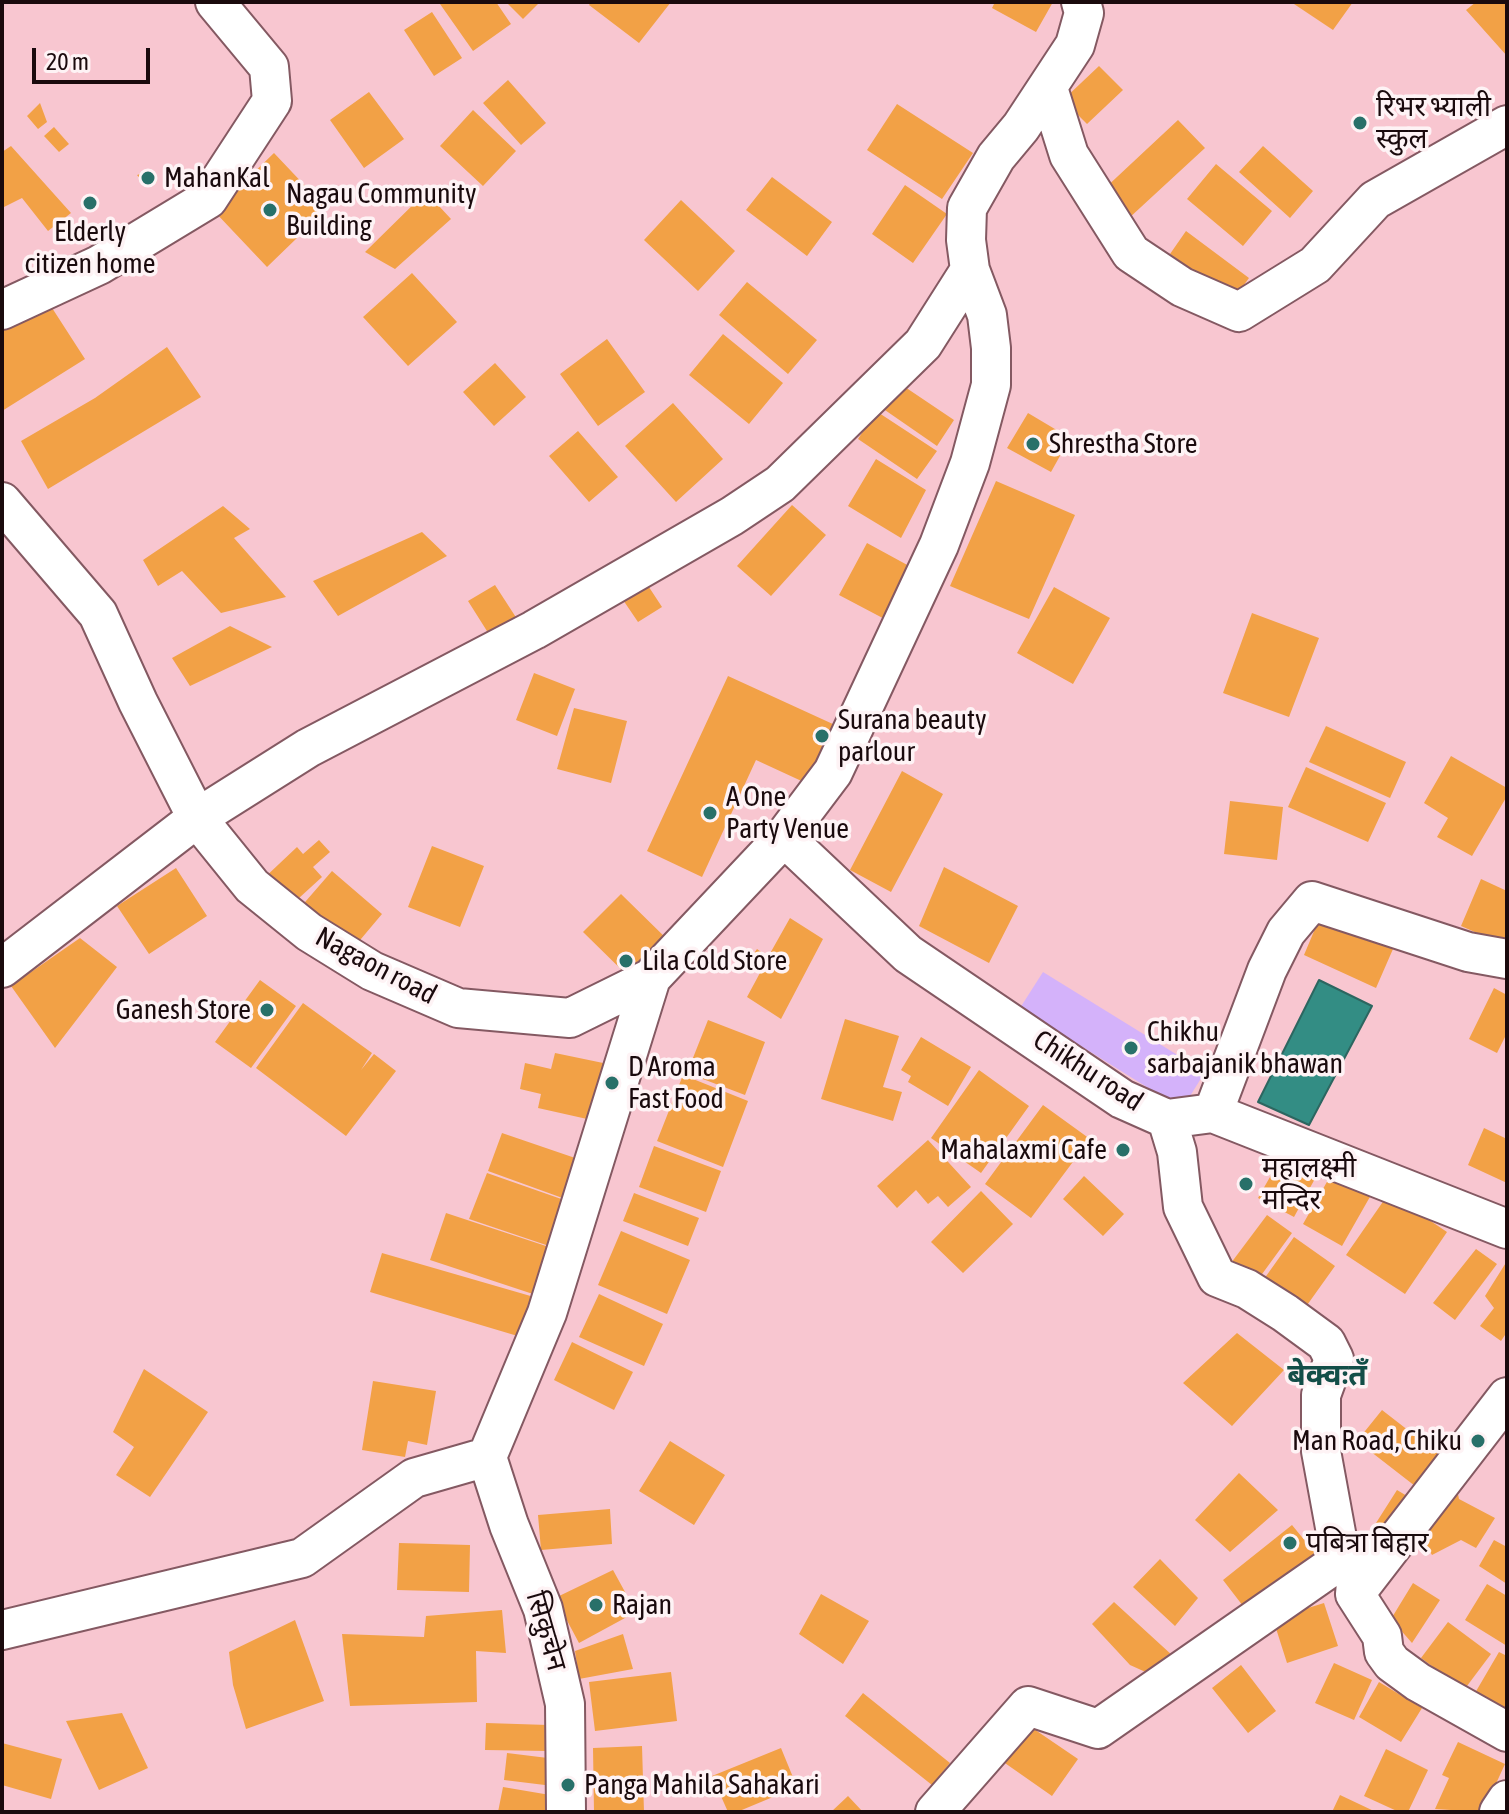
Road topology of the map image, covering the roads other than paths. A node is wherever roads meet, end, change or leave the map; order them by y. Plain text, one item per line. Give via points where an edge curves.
1 (215, 2) edge
2 (1081, 2) edge
3 (1048, 88) junction
4 (1507, 125) edge
5 (970, 270) junction
6 (2, 310) edge
7 (2, 502) edge
8 (197, 818) junction
9 (784, 837) junction
10 (1507, 959) edge
11 (2, 968) edge
12 (651, 978) junction
13 (1213, 1113) junction
14 (1167, 1119) junction
15 (1507, 1229) edge
16 (1507, 1397) edge
17 (487, 1457) junction
18 (1348, 1577) junction
19 (2, 1630) edge
20 (1507, 1732) edge
21 (1507, 1800) edge
22 (566, 1812) edge
23 (935, 1812) edge
24 (1499, 1812) edge

1 - 6 street via 269,67 272,101 208,199 99,265
2 - 3 street via 1084,13 1075,45
3 - 4 street via 1069,155 1131,253 1182,287 1239,312 1315,265 1375,200
3 - 5 street via 996,157 967,208
5 - 8 street via 923,344 780,484 534,630 332,734
5 - 9 street via 987,315 991,348 991,385 970,463 939,545 833,772
7 - 8 street, Nagaon road via 98,614
8 - 11 street
8 - 12 street, Nagaon road via 252,886 309,932 372,971 458,1008 570,1018
9 - 12 street
9 - 14 street, Chikhu road via 908,954 1122,1099
10 - 13 street via 1468,952 1312,901 1286,932 1267,970
12 - 17 street via 547,1313
13 - 14 street, Chikhu road
13 - 15 street
14 - 18 street via 1183,1207 1217,1277 1285,1313 1326,1343 1334,1359 1321,1395 1321,1451
16 - 18 street
17 - 19 street via 414,1478 302,1558
17 - 22 street, सिकुचेन via 543,1609 565,1704
18 - 20 street via 1392,1663
18 - 23 street via 1098,1729 1028,1706
21 - 24 street

